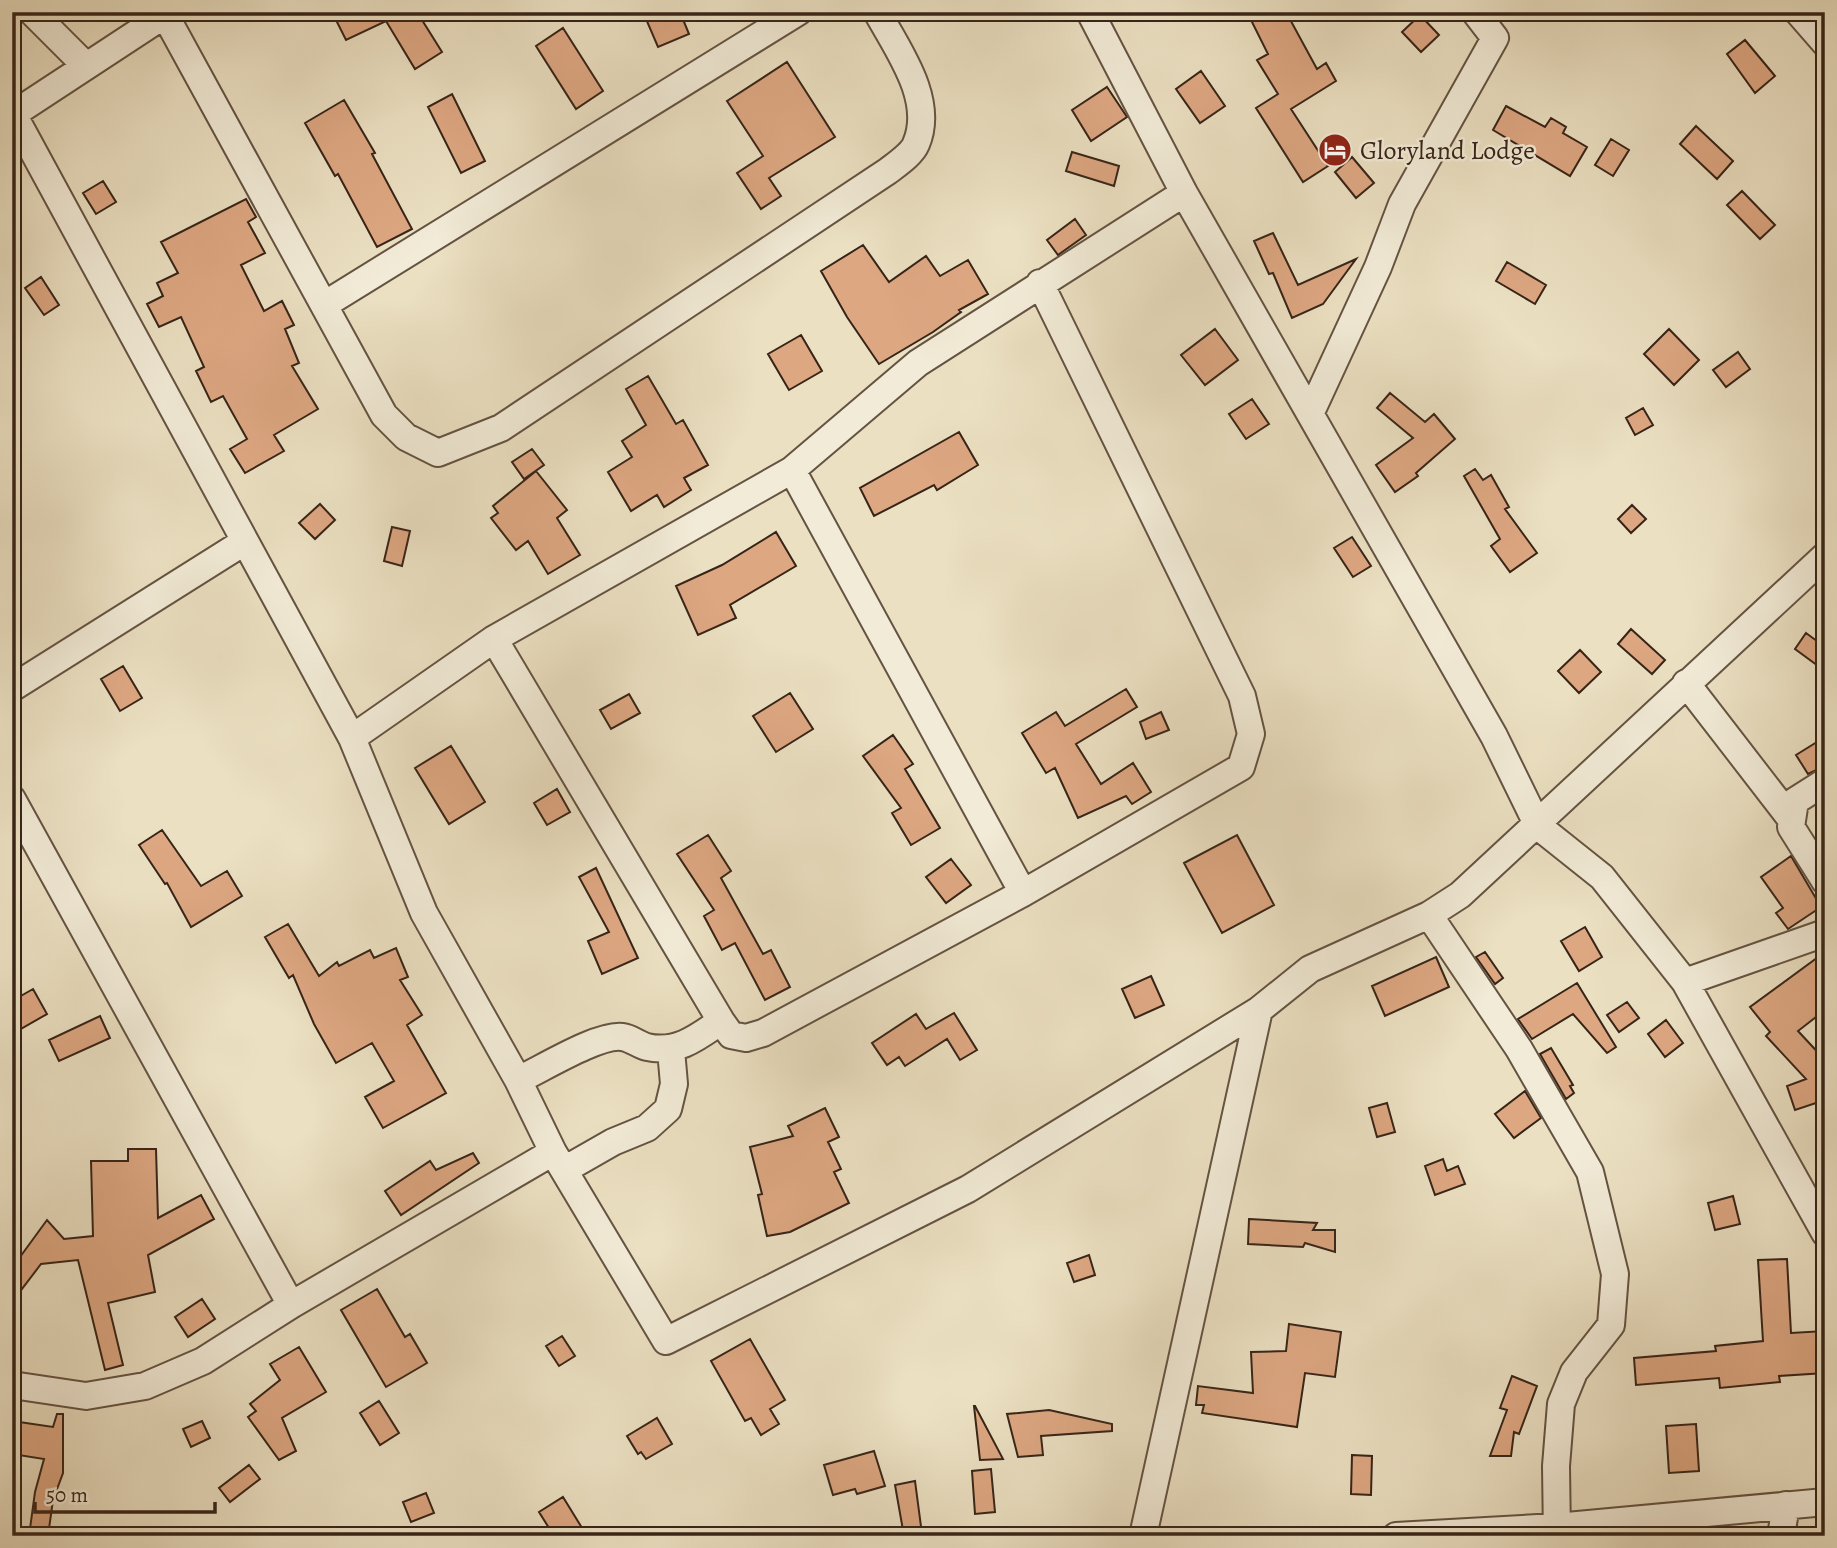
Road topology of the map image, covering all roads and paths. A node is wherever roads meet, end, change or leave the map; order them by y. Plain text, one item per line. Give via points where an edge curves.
1 (32, 12) edge
2 (798, 12) edge
3 (877, 12) edge
4 (1475, 12) edge
5 (1798, 12) edge
6 (167, 13) edge
7 (1098, 17) edge
8 (1825, 43) edge
9 (85, 65) junction
10 (13, 114) edge
11 (1184, 193) junction
12 (1040, 283) junction
13 (324, 305) junction
14 (1311, 412) junction
15 (792, 470) junction
16 (244, 542) junction
17 (1825, 556) edge
18 (494, 639) junction
19 (1686, 683) junction
20 (12, 688) edge
21 (352, 738) junction
22 (1825, 782) edge
23 (12, 799) edge
24 (1791, 819) junction
25 (1538, 826) junction
26 (1825, 881) edge
27 (1023, 893) junction
28 (1429, 915) junction
29 (1825, 933) edge
30 (1685, 982) junction
31 (1259, 1010) junction
32 (721, 1021) junction
33 (671, 1050) junction
34 (518, 1080) junction
35 (559, 1161) junction
36 (1825, 1233) edge
37 (291, 1305) junction
38 (12, 1385) edge
39 (1825, 1502) edge
40 (1786, 1505) junction
41 (1556, 1531) edge
42 (1143, 1536) edge
43 (1396, 1536) edge
44 (1781, 1536) edge

1 - 9 street
2 - 13 street
3 - 13 street via 911,74 923,116 915,147 888,171 501,428 438,453 406,438 384,415
4 - 14 street via 1495,38 1402,204
5 - 8 street
6 - 9 street
6 - 13 street
7 - 11 street
9 - 10 street
10 - 16 street
11 - 12 street
11 - 14 street
12 - 15 street via 918,363
12 - 27 street via 1242,696 1251,734 1241,767
14 - 25 street via 1494,736
15 - 18 street
15 - 27 street
16 - 20 street
16 - 21 street
17 - 19 street
18 - 21 street
18 - 32 street
19 - 24 street
19 - 25 street
21 - 34 street via 424,913
22 - 24 street via 1795,801
23 - 37 street
24 - 26 street via 1791,827
25 - 28 street via 1460,895
25 - 30 street via 1602,877
27 - 32 street via 763,1033 746,1038 731,1035
28 - 31 street via 1310,969
28 - 41 street via 1519,1049 1590,1172 1615,1274 1611,1325 1574,1372 1561,1404
29 - 30 street
30 - 36 street
31 - 35 street via 968,1189 666,1341
31 - 42 street
32 - 33 street
33 - 34 street via 646,1047 622,1037 585,1045
33 - 35 street via 674,1084 668,1109 646,1128
34 - 35 street
35 - 37 street
37 - 38 street via 203,1361 145,1386 86,1396
39 - 40 street
40 - 41 street
40 - 44 street
41 - 43 street

